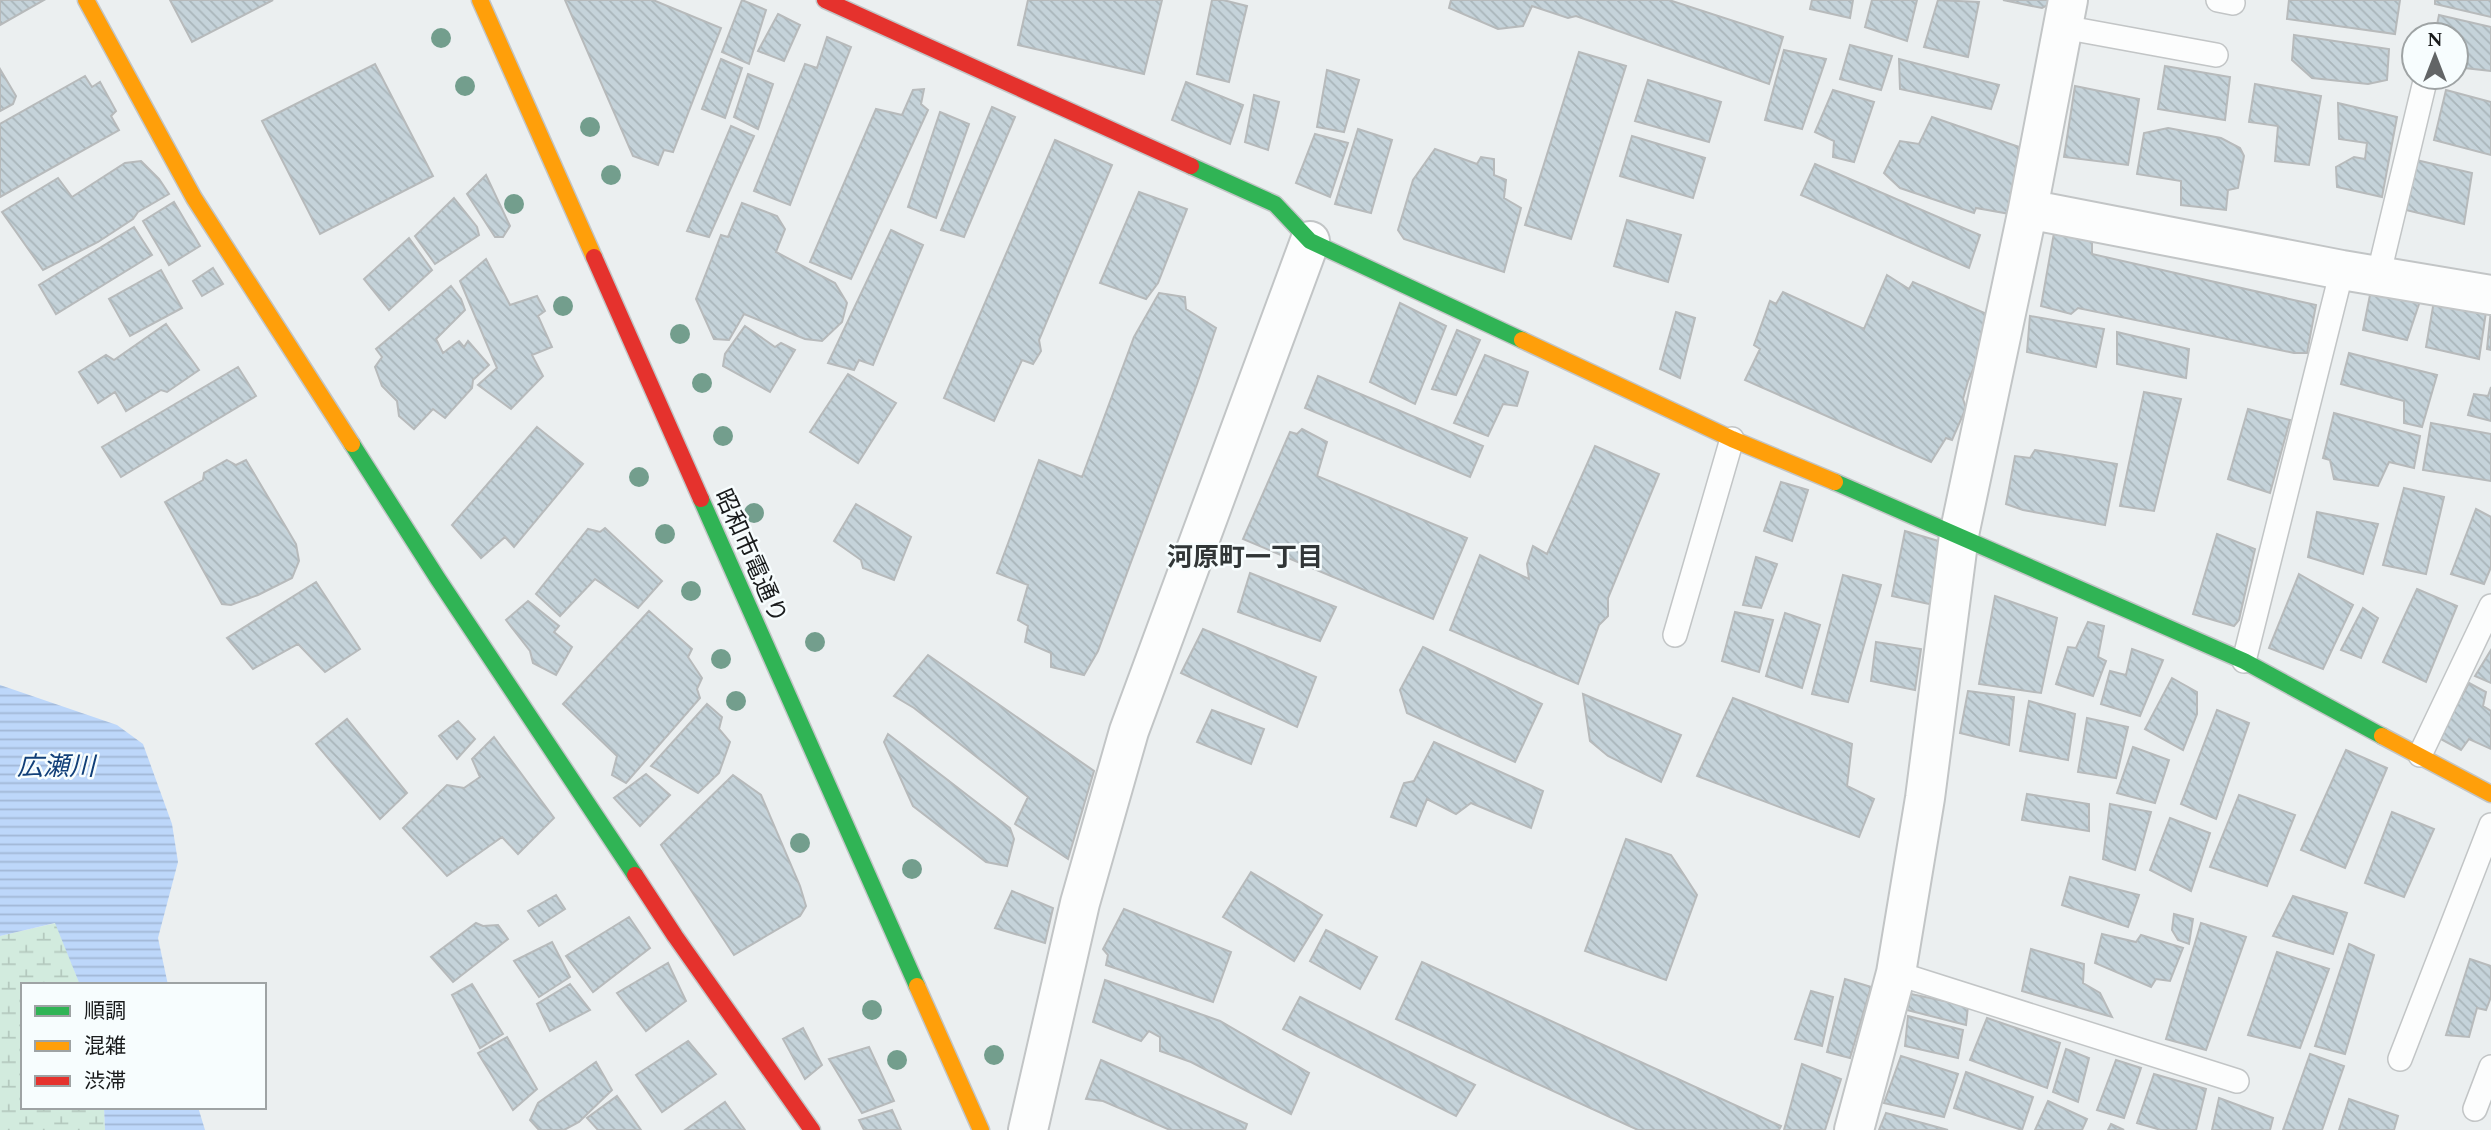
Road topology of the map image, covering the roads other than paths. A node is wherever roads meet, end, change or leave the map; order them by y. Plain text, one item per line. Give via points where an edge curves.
1 (86, 0) edge
2 (480, 0) edge
3 (825, 0) edge
4 (2065, 14) edge
5 (2216, 55) dead end
6 (2421, 91) edge
7 (2028, 209) junction
8 (1310, 242) junction
9 (2360, 273) junction
10 (2491, 295) edge
11 (1732, 439) junction
12 (1959, 535) junction
13 (2491, 606) edge
14 (1675, 635) dead end
15 (2244, 661) junction
16 (2420, 755) junction
17 (2491, 794) edge
18 (2491, 825) edge
19 (1896, 973) junction
20 (2400, 1059) dead end
21 (2491, 1067) edge
22 (2237, 1081) dead end
23 (2475, 1109) dead end
24 (811, 1130) edge
25 (981, 1130) edge
26 (1028, 1130) edge
27 (1854, 1130) edge

1 - 24 street via 194,198 438,579 675,936
2 - 25 street, 昭和市電通り
3 - 8 street via 1275,204
4 - 5 lane
4 - 7 street
6 - 9 lane
7 - 9 street
7 - 12 street
8 - 11 street
8 - 26 street via 1129,731 1080,903
9 - 10 street
9 - 15 lane
11 - 12 street
11 - 14 lane
12 - 15 street
12 - 19 street via 1925,798
13 - 16 lane
15 - 16 street
16 - 17 street
18 - 20 lane
19 - 22 lane
19 - 27 street
21 - 23 lane

